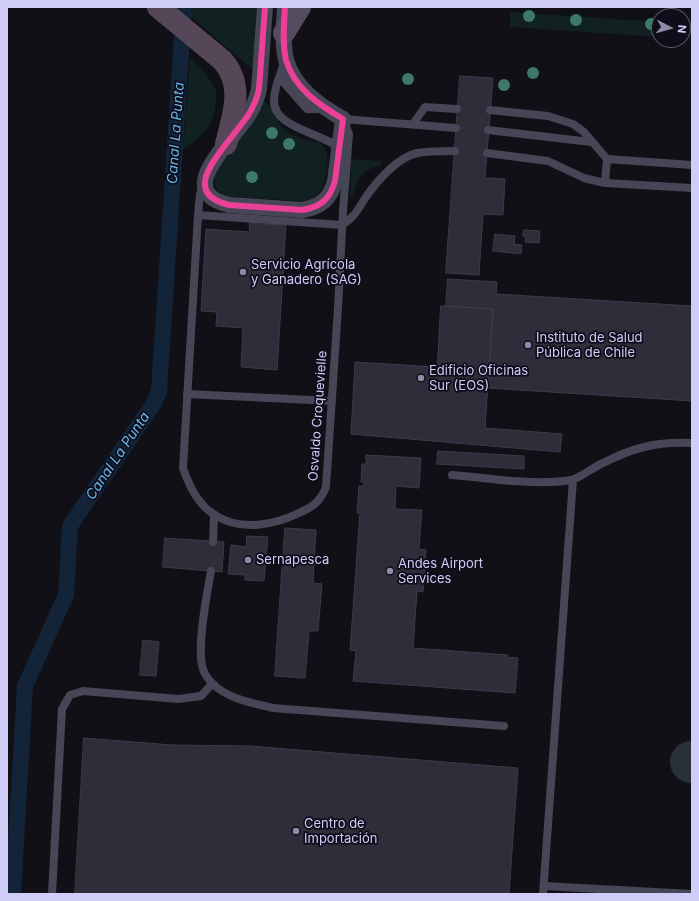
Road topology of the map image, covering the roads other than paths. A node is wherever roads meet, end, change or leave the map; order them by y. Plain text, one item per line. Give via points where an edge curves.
1 (266, 7) edge
2 (285, 7) edge
3 (300, 7) edge
4 (165, 13) edge
5 (284, 33) junction
6 (288, 63) junction
7 (457, 109) dead end
8 (490, 110) dead end
9 (343, 119) junction
10 (413, 124) junction
11 (456, 128) dead end
12 (488, 130) dead end
13 (591, 142) junction
14 (226, 144) junction
15 (339, 147) junction
16 (454, 151) dead end
17 (487, 152) dead end
18 (606, 159) junction
19 (692, 165) edge
20 (605, 183) junction
21 (204, 184) junction
22 (692, 188) edge
23 (198, 215) junction
24 (342, 225) junction
25 (187, 394) junction
26 (332, 401) junction
27 (692, 443) edge
28 (452, 475) dead end
29 (573, 480) junction
30 (214, 515) junction
31 (213, 542) dead end
32 (211, 571) dead end
33 (212, 684) junction
34 (504, 726) dead end
35 (543, 890) edge
36 (52, 894) edge
37 (692, 894) edge

1 - 14 street via 257,98 247,117
2 - 5 street
3 - 5 highway
4 - 14 highway via 222,60 233,77 236,99
5 - 6 street
6 - 9 street via 299,85 316,102
6 - 15 lane via 275,91 277,113 304,131
7 - 10 lane via 425,107
8 - 13 lane via 548,116 562,120 584,132
9 - 10 lane
9 - 15 street
9 - 24 lane, Osvaldo Croquevielle via 349,134
10 - 11 lane
12 - 13 lane
13 - 18 lane
14 - 21 street via 211,165
15 - 21 street via 333,189 325,200 312,208 302,210 220,203 209,196
16 - 24 lane via 408,156 387,173 366,196 354,216
17 - 20 lane via 548,161 584,178
18 - 19 lane
18 - 20 lane
20 - 22 lane
21 - 23 lane, Osvaldo Croquevielle via 200,194
23 - 24 lane
23 - 25 lane, Osvaldo Croquevielle
24 - 26 lane, Osvaldo Croquevielle
25 - 26 lane
25 - 30 lane, Osvaldo Croquevielle via 183,468 194,493 203,506
26 - 30 lane, Osvaldo Croquevielle via 326,487 320,499 309,508 272,523 236,524
27 - 29 lane via 654,444 627,452
28 - 29 lane via 529,482
29 - 35 lane
30 - 31 lane
32 - 33 lane via 201,653 203,669
33 - 34 lane via 235,697 273,708
33 - 36 lane via 200,696 178,699 83,691 70,695 62,709
35 - 37 lane

